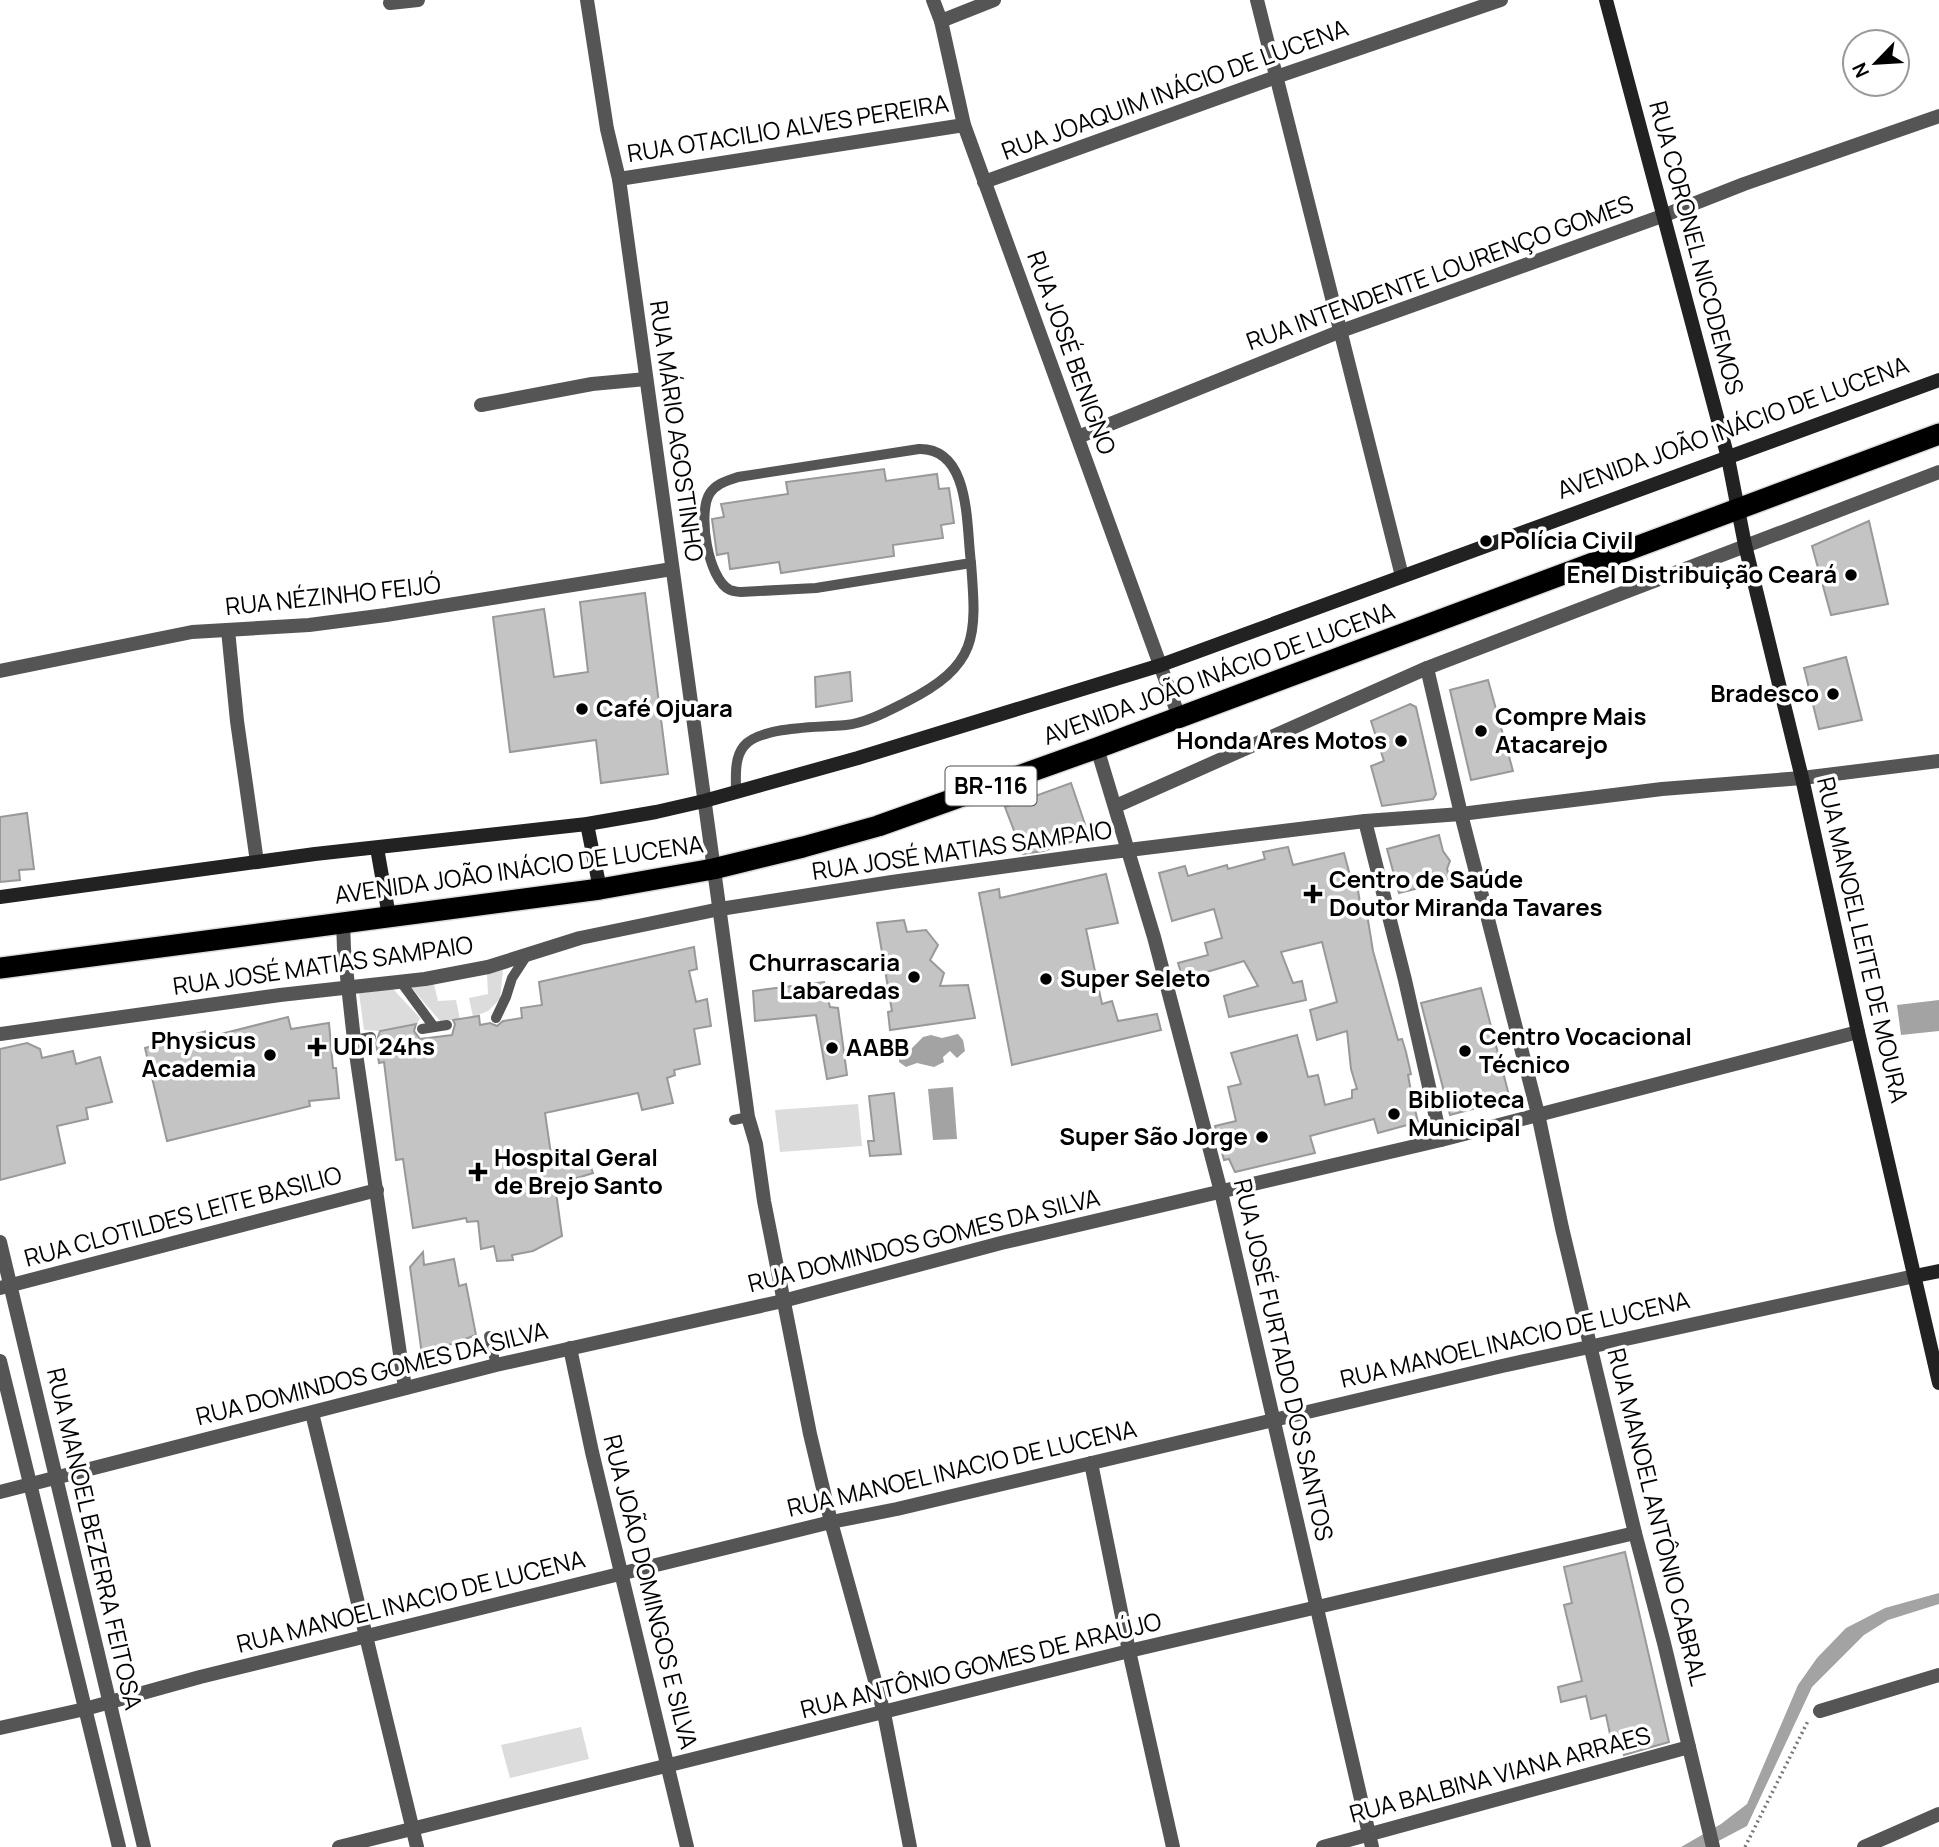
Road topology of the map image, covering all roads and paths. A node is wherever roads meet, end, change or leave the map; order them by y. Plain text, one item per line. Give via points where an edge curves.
1 (418, 0) edge
2 (587, 0) edge
3 (933, 0) edge
4 (994, 0) edge
5 (1257, 0) edge
6 (1500, 0) edge
7 (1605, 0) edge
8 (390, 3) dead end
9 (941, 21) junction
10 (1276, 76) junction
11 (1939, 116) edge
12 (964, 125) junction
13 (619, 179) junction
14 (984, 182) junction
15 (1665, 215) junction
16 (1341, 331) junction
17 (646, 379) junction
18 (1939, 380) edge
19 (481, 405) dead end
20 (1939, 434) edge
21 (1078, 437) junction
22 (1728, 458) junction
23 (1939, 472) edge
24 (1738, 509) junction
25 (1745, 545) junction
26 (971, 563) junction
27 (672, 569) junction
28 (1402, 576) junction
29 (228, 631) junction
30 (1161, 665) junction
31 (1427, 668) junction
32 (0, 671) edge
33 (1180, 717) junction
34 (1097, 748) junction
35 (1939, 761) edge
36 (1802, 778) junction
37 (736, 792) junction
38 (704, 801) junction
39 (1116, 806) junction
40 (1461, 814) junction
41 (1366, 821) junction
42 (587, 824) junction
43 (377, 848) junction
44 (1128, 850) junction
45 (257, 862) junction
46 (713, 869) junction
47 (600, 889) junction
48 (0, 897) edge
49 (720, 909) junction
50 (389, 916) junction
51 (343, 922) junction
52 (527, 954) junction
53 (0, 968) edge
54 (401, 982) junction
55 (348, 989) junction
56 (497, 1018) dead end
57 (447, 1026) dead end
58 (434, 1027) junction
59 (422, 1029) dead end
60 (1858, 1032) junction
61 (0, 1034) edge
62 (371, 1037) dead end
63 (354, 1040) junction
64 (1538, 1114) junction
65 (1441, 1140) junction
66 (377, 1190) junction
67 (1221, 1192) junction
68 (0, 1242) edge
69 (1939, 1271) edge
70 (1915, 1276) junction
71 (5, 1287) edge
72 (783, 1301) junction
73 (489, 1336) dead end
74 (1591, 1346) junction
75 (570, 1348) junction
76 (0, 1361) edge
77 (496, 1365) junction
78 (1939, 1382) edge
79 (405, 1388) junction
80 (312, 1413) junction
81 (1273, 1419) junction
82 (1091, 1463) junction
83 (56, 1477) junction
84 (30, 1484) junction
85 (0, 1492) edge
86 (831, 1522) junction
87 (1635, 1533) junction
88 (623, 1574) junction
89 (1318, 1608) junction
90 (364, 1637) junction
91 (1129, 1651) junction
92 (1939, 1675) edge
93 (110, 1702) junction
94 (85, 1709) junction
95 (1820, 1712) joint
96 (884, 1713) junction
97 (0, 1728) edge
98 (1689, 1747) junction
99 (669, 1766) junction
100 (1939, 1814) edge
101 (413, 1829) junction
102 (1371, 1841) edge
103 (119, 1847) edge
104 (144, 1847) edge
105 (339, 1847) edge
106 (417, 1847) edge
107 (687, 1847) edge
108 (910, 1847) edge
109 (1173, 1847) edge
110 (1323, 1847) edge
111 (1713, 1847) edge
112 (1745, 1847) edge
113 (1864, 1847) edge

1 - 8 street
2 - 13 street, RUA MÁRIO AGOSTINHO
3 - 9 street, RUA JOSÉ BENIGNO
4 - 9 street
5 - 10 street
6 - 10 street, RUA JOAQUIM INÁCIO DE LUCENA
7 - 15 street, RUA CORONEL NICODEMOS
9 - 12 street, RUA JOSÉ BENIGNO
10 - 14 street, RUA JOAQUIM INÁCIO DE LUCENA
10 - 16 street
11 - 15 street, RUA INTENDENTE LOURENÇO GOMES
12 - 13 street, RUA OTACILIO ALVES PEREIRA
12 - 14 street, RUA JOSÉ BENIGNO
13 - 17 street, RUA MÁRIO AGOSTINHO
14 - 21 street, RUA JOSÉ BENIGNO
15 - 16 street, RUA INTENDENTE LOURENÇO GOMES
15 - 22 street, RUA CORONEL NICODEMOS
16 - 21 street, RUA INTENDENTE LOURENÇO GOMES
16 - 28 street
17 - 19 street
17 - 27 street, RUA MÁRIO AGOSTINHO
18 - 22 street, AVENIDA JOÃO INÁCIO DE LUCENA
20 - 24 highway, AVENIDA JOÃO INÁCIO DE LUCENA / BR-116
21 - 30 street, RUA JOSÉ BENIGNO
22 - 24 street, RUA CORONEL NICODEMOS
22 - 28 street, AVENIDA JOÃO INÁCIO DE LUCENA
23 - 25 street
24 - 25 street, RUA MANOEL LEITE DE MOURA
24 - 33 highway, AVENIDA JOÃO INÁCIO DE LUCENA / BR-116
25 - 31 street
25 - 36 street, RUA MANOEL LEITE DE MOURA
26 - 26 lane via 816,588 730,591 709,551 706,500 719,483 738,477 932,449 950,461 960,478
26 - 37 lane via 973,631 954,670 895,708 849,725 790,729 751,739 738,758
27 - 29 street, RUA NÉZINHO FEIJÓ via 386,615
27 - 38 street, RUA MÁRIO AGOSTINHO
28 - 30 street, AVENIDA JOÃO INÁCIO DE LUCENA
29 - 32 street, RUA NÉZINHO FEIJÓ via 192,632
29 - 45 street
30 - 33 street, RUA JOSÉ BENIGNO
30 - 37 street, AVENIDA JOÃO INÁCIO DE LUCENA
31 - 39 street
31 - 40 street, RUA MANOEL ANTÔNIO CABRAL
33 - 34 highway, AVENIDA JOÃO INÁCIO DE LUCENA / BR-116
34 - 39 street, RUA JOSÉ FURTADO DOS SANTOS
34 - 46 highway, AVENIDA JOÃO INÁCIO DE LUCENA / BR-116 via 878,826
35 - 36 street, RUA JOSÉ MATIAS SAMPAIO
36 - 40 street, RUA JOSÉ MATIAS SAMPAIO via 1662,789
36 - 60 street, RUA MANOEL LEITE DE MOURA
37 - 38 street, AVENIDA JOÃO INÁCIO DE LUCENA
38 - 42 street, AVENIDA JOÃO INÁCIO DE LUCENA
38 - 46 street, RUA MÁRIO AGOSTINHO
39 - 44 street, RUA JOSÉ FURTADO DOS SANTOS
40 - 41 street, RUA JOSÉ MATIAS SAMPAIO
40 - 64 street, RUA MANOEL ANTÔNIO CABRAL
41 - 44 street, RUA JOSÉ MATIAS SAMPAIO
41 - 65 street
42 - 43 street, AVENIDA JOÃO INÁCIO DE LUCENA
42 - 47 street
43 - 45 street, AVENIDA JOÃO INÁCIO DE LUCENA
43 - 50 street
44 - 49 street, RUA JOSÉ MATIAS SAMPAIO
44 - 67 street, RUA JOSÉ FURTADO DOS SANTOS
45 - 48 street, AVENIDA JOÃO INÁCIO DE LUCENA
46 - 47 highway, AVENIDA JOÃO INÁCIO DE LUCENA / BR-116
46 - 49 street, RUA MÁRIO AGOSTINHO
47 - 50 highway, AVENIDA JOÃO INÁCIO DE LUCENA / BR-116
49 - 52 street, RUA JOSÉ MATIAS SAMPAIO via 580,937
49 - 72 street, RUA MÁRIO AGOSTINHO via 741,1119 755,1144
50 - 51 highway, AVENIDA JOÃO INÁCIO DE LUCENA / BR-116
51 - 53 highway, AVENIDA JOÃO INÁCIO DE LUCENA / BR-116
51 - 55 street
52 - 54 street, RUA JOSÉ MATIAS SAMPAIO via 473,971
52 - 56 lane
54 - 55 street, RUA JOSÉ MATIAS SAMPAIO
54 - 58 lane
55 - 61 street, RUA JOSÉ MATIAS SAMPAIO
55 - 63 street
57 - 58 lane
58 - 59 lane
60 - 64 street, RUA DOMINDOS GOMES DA SILVA
60 - 70 street, RUA MANOEL LEITE DE MOURA
62 - 63 lane
63 - 66 street
64 - 65 street, RUA DOMINDOS GOMES DA SILVA
64 - 74 street, RUA MANOEL ANTÔNIO CABRAL
65 - 67 street, RUA DOMINDOS GOMES DA SILVA
66 - 71 street, RUA CLOTILDES LEITE BASILIO
66 - 79 street
67 - 72 street, RUA DOMINDOS GOMES DA SILVA via 1001,1243
67 - 81 street, RUA JOSÉ FURTADO DOS SANTOS
68 - 71 street, RUA MANOEL BEZERRA FEITOSA
69 - 70 street, RUA MANOEL INACIO DE LUCENA
70 - 74 street, RUA MANOEL INACIO DE LUCENA
70 - 78 street, RUA MANOEL LEITE DE MOURA
71 - 83 street, RUA MANOEL BEZERRA FEITOSA
72 - 75 street, RUA DOMINDOS GOMES DA SILVA
72 - 86 street, RUA MÁRIO AGOSTINHO
73 - 77 lane
74 - 81 street, RUA MANOEL INACIO DE LUCENA
74 - 87 street, RUA MANOEL ANTÔNIO CABRAL
75 - 77 street, RUA DOMINDOS GOMES DA SILVA
75 - 88 street, RUA JOÃO DOMINGOS E SILVA
76 - 84 street, RUA MANOEL BEZERRA FEITOSA
77 - 79 street, RUA DOMINDOS GOMES DA SILVA
79 - 80 street, RUA DOMINDOS GOMES DA SILVA
80 - 83 street, RUA DOMINDOS GOMES DA SILVA
80 - 90 street
81 - 82 street, RUA MANOEL INACIO DE LUCENA
81 - 89 street, RUA JOSÉ FURTADO DOS SANTOS
82 - 86 street, RUA MANOEL INACIO DE LUCENA
82 - 91 street
83 - 84 street, RUA DOMINDOS GOMES DA SILVA
83 - 93 street, RUA MANOEL BEZERRA FEITOSA
84 - 85 street, RUA DOMINDOS GOMES DA SILVA
84 - 94 street, RUA MANOEL BEZERRA FEITOSA
86 - 88 street, RUA MANOEL INACIO DE LUCENA
86 - 96 street, RUA MÁRIO AGOSTINHO
87 - 89 street, RUA ANTÔNIO GOMES DE ARAÚJO
87 - 98 street, RUA MANOEL ANTÔNIO CABRAL
88 - 90 street, RUA MANOEL INACIO DE LUCENA
88 - 99 street, RUA JOÃO DOMINGOS E SILVA
89 - 91 street, RUA ANTÔNIO GOMES DE ARAÚJO
89 - 102 street, RUA JOSÉ FURTADO DOS SANTOS
90 - 93 street, RUA MANOEL INACIO DE LUCENA
90 - 101 street
91 - 96 street, RUA ANTÔNIO GOMES DE ARAÚJO
91 - 109 street
92 - 95 street
93 - 94 street, RUA MANOEL INACIO DE LUCENA
93 - 104 street, RUA MANOEL BEZERRA FEITOSA
94 - 97 street, RUA MANOEL INACIO DE LUCENA
94 - 103 street, RUA MANOEL BEZERRA FEITOSA
95 - 112 path via 1803,1727
96 - 99 street, RUA ANTÔNIO GOMES DE ARAÚJO
96 - 108 street, RUA MÁRIO AGOSTINHO
98 - 102 street, RUA BALBINA VIANA ARRAES
98 - 111 street, RUA MANOEL ANTÔNIO CABRAL
99 - 101 street, RUA ANTÔNIO GOMES DE ARAÚJO
99 - 107 street, RUA JOÃO DOMINGOS E SILVA
100 - 113 street
101 - 105 street, RUA ANTÔNIO GOMES DE ARAÚJO
101 - 106 street
102 - 110 street, RUA BALBINA VIANA ARRAES

